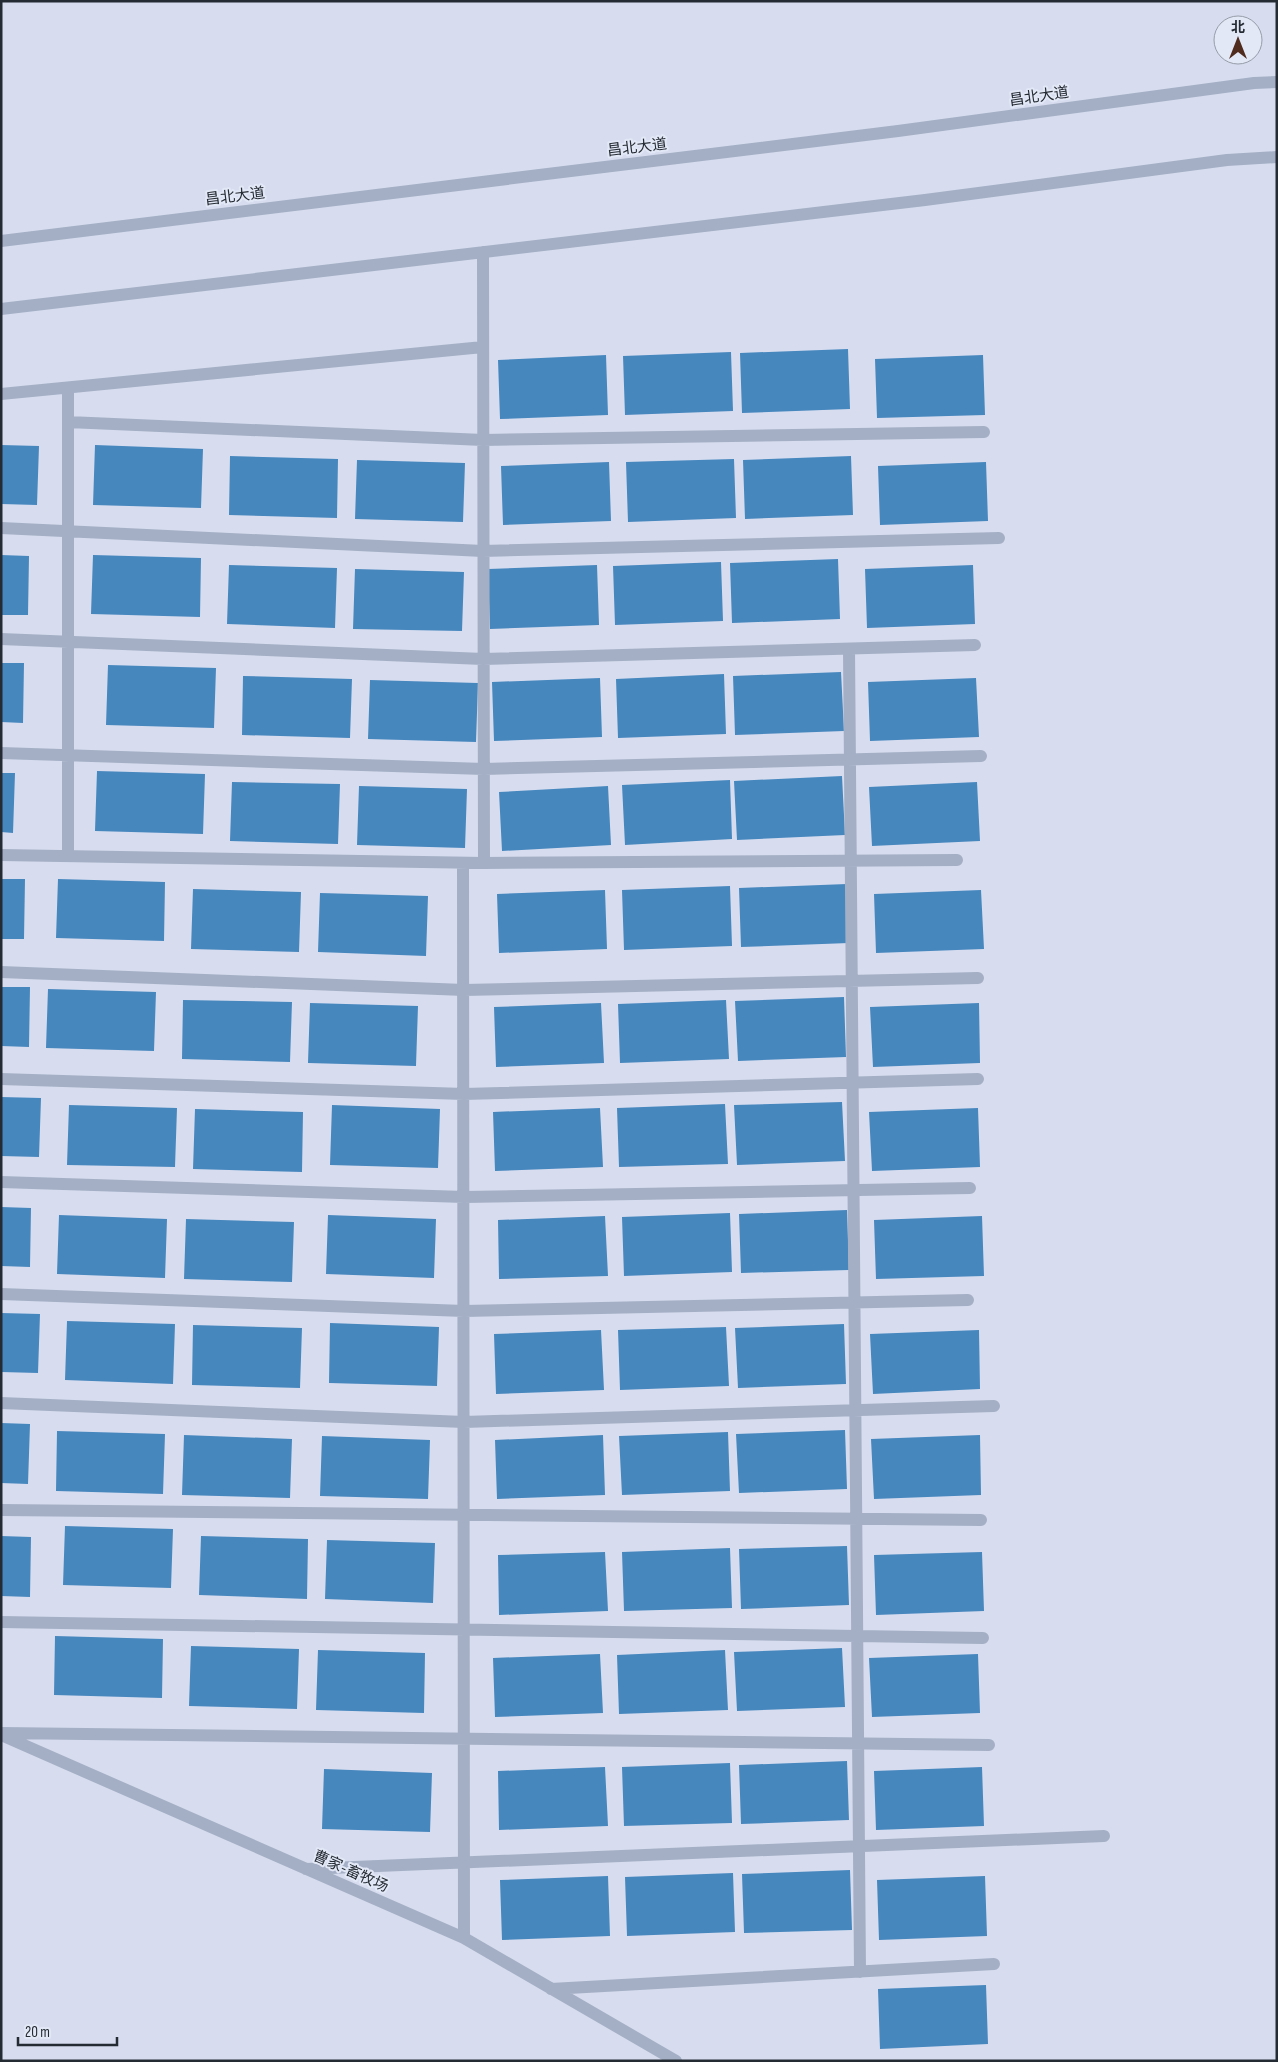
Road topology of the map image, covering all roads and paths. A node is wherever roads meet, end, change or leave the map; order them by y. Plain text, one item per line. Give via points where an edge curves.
1 (1277, 82) edge
2 (1277, 158) edge
3 (1, 241) edge
4 (482, 252) junction
5 (1, 309) edge
6 (482, 347) junction
7 (68, 388) junction
8 (1, 394) edge
9 (68, 422) junction
10 (984, 432) dead end
11 (483, 440) junction
12 (1, 528) edge
13 (68, 531) junction
14 (999, 538) dead end
15 (484, 551) junction
16 (1, 639) edge
17 (68, 640) junction
18 (975, 645) dead end
19 (849, 649) junction
20 (484, 659) junction
21 (1, 754) edge
22 (68, 756) junction
23 (982, 756) dead end
24 (850, 759) junction
25 (484, 768) junction
26 (1, 855) edge
27 (68, 856) junction
28 (957, 860) dead end
29 (850, 861) junction
30 (463, 863) junction
31 (484, 864) junction
32 (1, 972) edge
33 (978, 978) dead end
34 (851, 980) junction
35 (464, 990) junction
36 (1, 1079) edge
37 (978, 1079) dead end
38 (852, 1082) junction
39 (464, 1094) junction
40 (1, 1182) edge
41 (970, 1188) dead end
42 (853, 1190) junction
43 (464, 1197) junction
44 (1, 1294) edge
45 (968, 1300) dead end
46 (854, 1302) junction
47 (464, 1311) junction
48 (1, 1403) edge
49 (994, 1406) dead end
50 (855, 1410) junction
51 (464, 1422) junction
52 (1, 1510) edge
53 (464, 1514) junction
54 (856, 1519) junction
55 (982, 1520) dead end
56 (1, 1622) edge
57 (464, 1630) junction
58 (857, 1637) junction
59 (983, 1638) dead end
60 (1, 1734) edge
61 (464, 1739) junction
62 (858, 1743) junction
63 (989, 1745) dead end
64 (1104, 1836) dead end
65 (859, 1846) junction
66 (464, 1863) junction
67 (306, 1869) junction
68 (464, 1938) junction
69 (994, 1964) dead end
70 (860, 1972) junction
71 (551, 1989) junction
72 (676, 2061) edge

1 - 3 street, 昌北大道 via 888,133
2 - 4 street via 1226,160 915,201
4 - 5 street
4 - 6 street
6 - 7 street
6 - 11 street
7 - 8 street
7 - 9 street
9 - 11 street
9 - 13 street
10 - 11 street
11 - 15 street
12 - 13 street
13 - 15 street
13 - 17 street
14 - 15 street
15 - 20 street
16 - 17 street
17 - 20 street
17 - 22 street
18 - 19 street
19 - 20 street
19 - 24 street
20 - 25 street
21 - 22 street
22 - 25 street
22 - 27 street
23 - 24 street
24 - 25 street
24 - 29 street
25 - 31 street
26 - 27 street
27 - 30 street
28 - 29 street
29 - 31 street
29 - 34 street
30 - 31 street
30 - 35 street
32 - 35 street
33 - 34 street
34 - 35 street
34 - 38 street
35 - 39 street
36 - 39 street
37 - 38 street
38 - 39 street
38 - 42 street
39 - 43 street
40 - 43 street
41 - 42 street
42 - 43 street
42 - 46 street
43 - 47 street
44 - 47 street
45 - 46 street
46 - 47 street
46 - 50 street
47 - 51 street
48 - 51 street
49 - 50 street
50 - 51 street
50 - 54 street
51 - 53 street
52 - 53 street
53 - 54 street
53 - 57 street
54 - 55 street
54 - 58 street
56 - 57 street
57 - 58 street
57 - 61 street
58 - 59 street
58 - 62 street
60 - 61 street
60 - 67 street, 曹家-畜牧场
61 - 62 street
61 - 66 street
62 - 63 street
62 - 65 street
64 - 65 street
65 - 66 street
65 - 70 street
66 - 67 street
66 - 68 street
67 - 68 street, 曹家-畜牧场
68 - 71 street, 曹家-畜牧场
69 - 70 street
70 - 71 street
71 - 72 street, 曹家-畜牧场

